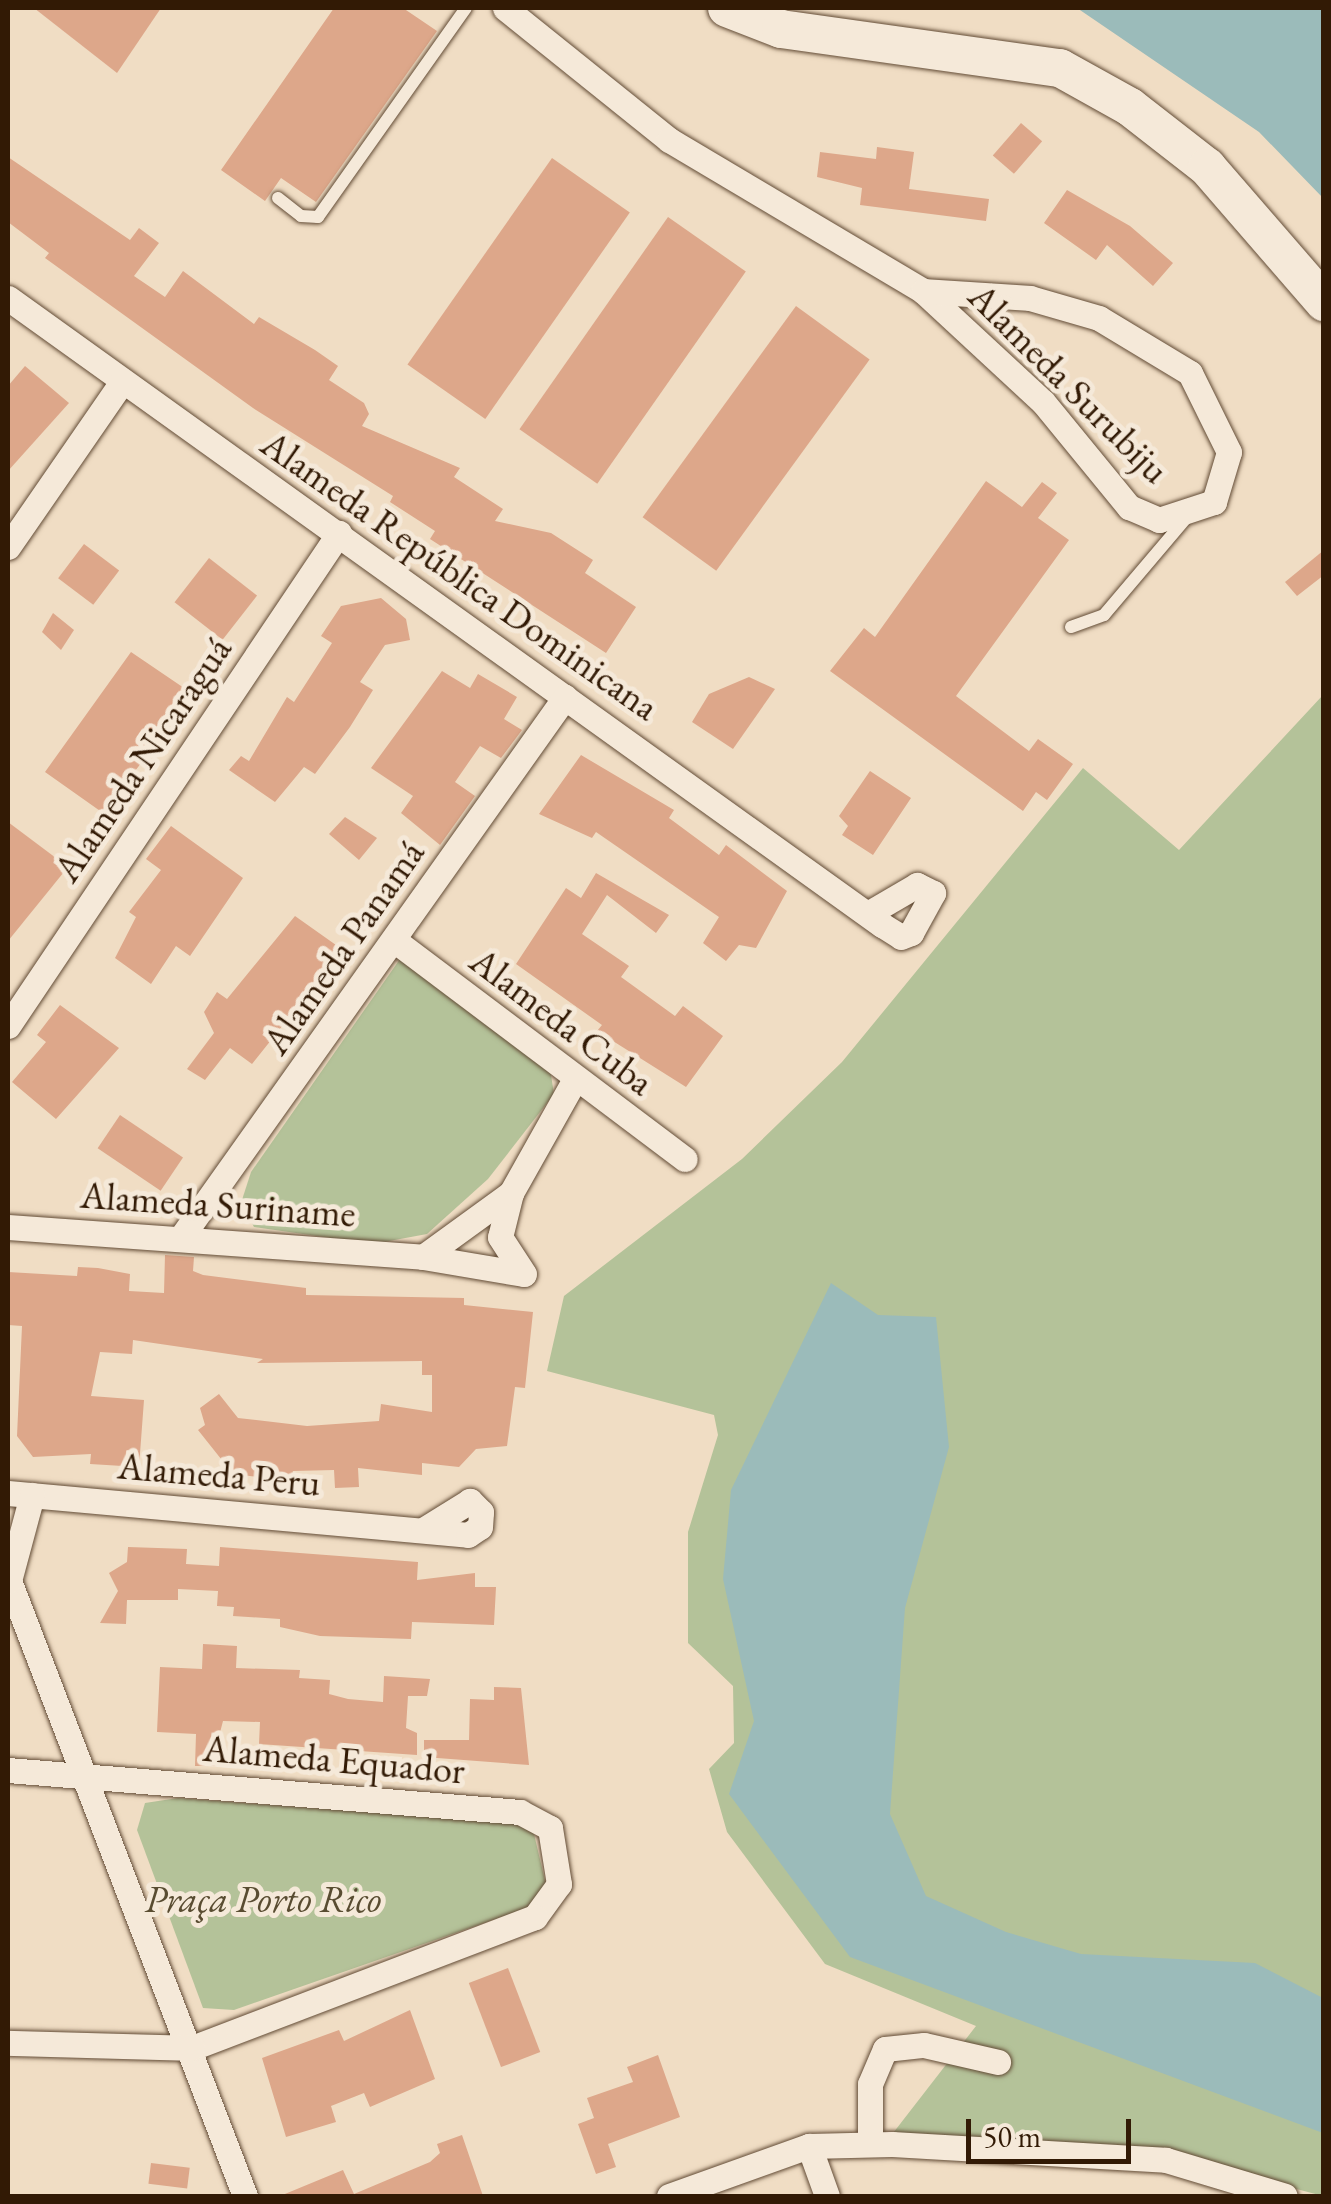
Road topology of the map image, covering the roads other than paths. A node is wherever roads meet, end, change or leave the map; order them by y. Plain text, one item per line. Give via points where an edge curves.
1 (466, 8) edge
2 (505, 8) edge
3 (727, 8) edge
4 (278, 198) dead end
5 (923, 291) junction
6 (8, 298) edge
7 (1324, 302) edge
8 (122, 382) junction
9 (1188, 516) junction
10 (339, 534) junction
11 (8, 547) edge
12 (1071, 627) dead end
13 (565, 697) junction
14 (870, 913) dead end
15 (394, 940) junction
16 (8, 1026) edge
17 (575, 1080) junction
18 (685, 1160) dead end
19 (511, 1192) junction
20 (8, 1227) edge
21 (180, 1240) junction
22 (423, 1257) junction
23 (20, 1494) edge
24 (424, 1530) dead end
25 (8, 1580) edge
26 (8, 1770) edge
27 (90, 1776) junction
28 (8, 2043) edge
29 (192, 2048) junction
30 (998, 2062) dead end
31 (870, 2144) junction
32 (809, 2146) junction
33 (246, 2196) edge
34 (669, 2196) edge
35 (827, 2196) edge
36 (1286, 2196) edge

1 - 4 lane via 318,217 301,216
2 - 5 street, Alameda Surubiju via 669,140
3 - 7 main road via 781,29 1060,68 1130,107 1207,167
5 - 9 street, Alameda Surubiju via 1043,402 1129,508 1159,520
5 - 9 street, Alameda Surubiju via 1030,298 1099,318 1190,373 1229,452 1214,502
6 - 8 street, Alameda República Dominicana
8 - 10 street, Alameda República Dominicana
8 - 11 street
9 - 12 lane via 1104,615
10 - 13 street, Alameda República Dominicana
10 - 16 street, Alameda Nicaraguá
13 - 14 street, Alameda República Dominicana
13 - 15 street, Alameda Panamá
15 - 17 street, Alameda Cuba
15 - 21 street, Alameda Panamá
17 - 18 street, Alameda Cuba
17 - 19 street
19 - 22 street
19 - 22 street, Alameda Suriname via 500,1238 524,1274
20 - 21 street, Alameda Suriname
21 - 22 street, Alameda Suriname
23 - 24 street, Alameda Peru
23 - 25 street
25 - 27 street
26 - 27 street, Alameda Equador
27 - 29 street
27 - 29 street, Alameda Equador via 540,1818 556,1848 559,1884 535,1917
28 - 29 street
29 - 33 street
30 - 31 street via 924,2044 885,2049 870,2084
31 - 32 street
31 - 36 street via 1031,2147 1166,2160
32 - 34 street
32 - 35 street

